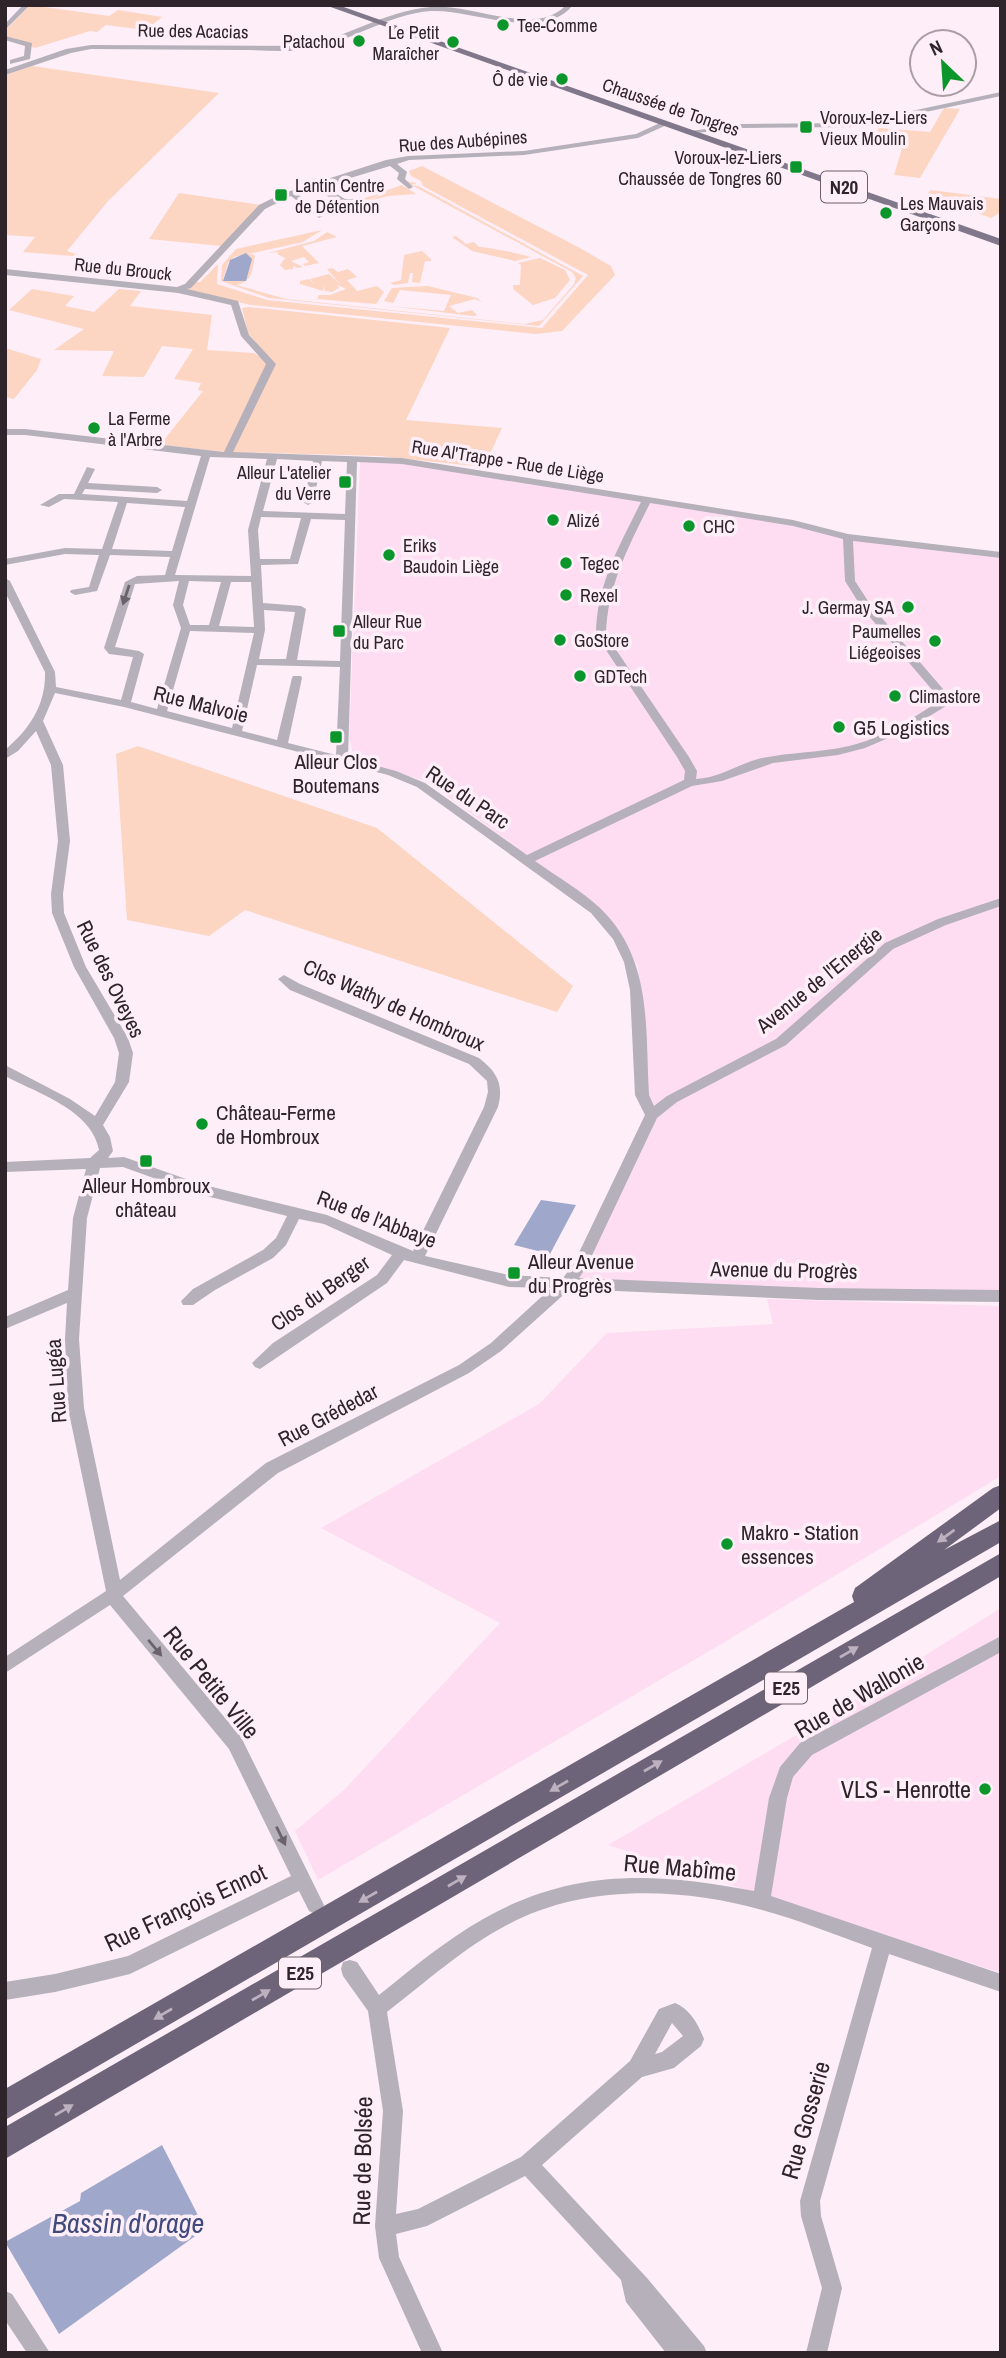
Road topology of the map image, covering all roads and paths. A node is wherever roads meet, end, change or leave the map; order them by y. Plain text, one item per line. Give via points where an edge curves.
1 (27, 5) edge
2 (329, 5) edge
3 (570, 5) edge
4 (379, 23) junction
5 (5, 28) edge
6 (5, 38) edge
7 (5, 64) edge
8 (5, 73) edge
9 (1001, 94) edge
10 (665, 124) junction
11 (687, 132) junction
12 (389, 162) junction
13 (318, 186) junction
14 (409, 187) dead end
15 (293, 194) junction
16 (352, 201) dead end
17 (319, 216) dead end
18 (1001, 243) edge
19 (5, 272) edge
20 (178, 290) junction
21 (5, 432) edge
22 (206, 454) junction
23 (227, 455) junction
24 (273, 456) junction
25 (318, 458) junction
26 (352, 459) junction
27 (90, 469) dead end
28 (82, 485) junction
29 (157, 490) dead end
30 (76, 497) junction
31 (123, 501) junction
32 (646, 501) junction
33 (308, 502) dead end
34 (191, 504) junction
35 (45, 505) dead end
36 (257, 514) junction
37 (307, 516) junction
38 (349, 517) junction
39 (848, 537) junction
40 (106, 552) junction
41 (176, 554) junction
42 (1001, 555) edge
43 (5, 562) edge
44 (255, 562) junction
45 (169, 578) junction
46 (185, 579) junction
47 (227, 579) junction
48 (256, 579) junction
49 (5, 581) edge
50 (75, 592) dead end
51 (258, 606) junction
52 (186, 628) junction
53 (214, 629) junction
54 (260, 630) junction
55 (253, 662) junction
56 (292, 663) junction
57 (344, 664) junction
58 (297, 678) dead end
59 (49, 689) junction
60 (125, 704) junction
61 (161, 713) junction
62 (38, 722) junction
63 (236, 733) junction
64 (282, 744) junction
65 (5, 756) edge
66 (342, 759) junction
67 (690, 782) junction
68 (526, 860) junction
69 (1001, 902) edge
70 (284, 979) dead end
71 (5, 1070) edge
72 (652, 1115) junction
73 (96, 1126) junction
74 (94, 1163) junction
75 (5, 1167) edge
76 (296, 1211) junction
77 (409, 1256) junction
78 (567, 1283) junction
79 (75, 1293) junction
80 (1001, 1296) edge
81 (188, 1301) dead end
82 (5, 1322) edge
83 (260, 1363) dead end
84 (1001, 1495) edge
85 (1001, 1530) edge
86 (993, 1572) edge
87 (114, 1594) junction
88 (1001, 1643) edge
89 (5, 1666) edge
90 (639, 1740) junction
91 (301, 1881) junction
92 (761, 1901) junction
93 (314, 1905) dead end
94 (883, 1943) junction
95 (350, 1969) dead end
96 (1001, 1983) edge
97 (5, 1991) edge
98 (377, 2008) junction
99 (637, 2068) dead end
100 (5, 2105) edge
101 (5, 2144) edge
102 (528, 2164) junction
103 (385, 2225) junction
104 (631, 2277) junction
105 (5, 2301) edge
106 (40, 2353) edge
107 (433, 2353) edge
108 (680, 2353) edge
109 (697, 2353) edge
110 (816, 2353) edge

1 - 5 street
2 - 4 main road, Chaussée de Tongres / N20
3 - 4 street, Rue des Acacias via 561,14 538,20 516,21 447,9 413,12
4 - 8 street, Rue des Acacias via 306,48 91,47
4 - 10 main road, Chaussée de Tongres / N20
6 - 7 street via 29,46 27,57
9 - 11 street via 855,125 742,126
10 - 11 main road, Chaussée de Tongres / N20
10 - 12 street, Rue des Aubépines via 638,136 537,151 421,156
11 - 18 main road, Chaussée de Tongres / N20
12 - 13 street, Rue des Aubépines
12 - 14 street via 403,172 401,179
13 - 15 street, Rue des Aubépines
13 - 16 street via 344,202
15 - 17 street
15 - 20 street, Rue des Aubépines via 262,207 188,286
19 - 20 street, Rue du Brouck
20 - 23 street, Rue du Brouck via 237,304 245,336 271,364
21 - 22 street, Rue Al'Trappe - Rue de Liège
22 - 23 street, Rue Al'Trappe - Rue de Liège
22 - 34 street
23 - 24 street, Rue Al'Trappe - Rue de Liège
24 - 25 street, Rue Al'Trappe - Rue de Liège
24 - 36 street
25 - 26 street, Rue Al'Trappe - Rue de Liège
25 - 33 street
26 - 32 street, Rue Al'Trappe - Rue de Liège via 414,462
26 - 38 street
27 - 28 street
28 - 29 street
28 - 30 street
30 - 31 street
30 - 35 street via 59,496
31 - 34 street
31 - 40 street
32 - 39 street, Rue Al'Trappe - Rue de Liège via 793,523
32 - 67 street via 604,590 601,635 687,764
34 - 41 street
36 - 37 street
36 - 44 street
37 - 38 street
37 - 44 street via 294,562
38 - 57 street
39 - 42 street, Rue Al'Trappe - Rue de Liège
39 - 67 street via 849,581 939,691 942,704 859,747 785,756 712,781
40 - 41 street
40 - 43 street via 59,551
40 - 50 street via 93,589
41 - 45 street
44 - 48 street
45 - 46 street
45 -> 60 street via 131,581 109,647 113,652 139,654
46 - 47 street
46 - 52 street via 177,605
47 - 48 street
47 - 53 street
48 - 51 street
49 - 59 street via 50,672
51 - 54 street
51 - 56 street via 301,608
52 - 53 street
52 - 61 street
53 - 54 street
54 - 55 street
55 - 56 street
55 - 63 street
56 - 57 street
57 - 66 street
58 - 64 street
59 - 60 street, Rue Malvoie
59 - 62 street
60 - 61 street, Rue Malvoie
61 - 63 street, Rue Malvoie
62 - 65 street
62 - 73 street, Rue des Oveyes via 57,765 64,849 58,913 80,967 125,1047 122,1082
63 - 64 street, Rue Malvoie
64 - 66 street, Rue Malvoie
66 - 68 street, Rue du Parc via 421,785
67 - 68 street
68 - 72 street, Rue du Parc via 595,910 618,937 632,972 642,1094
69 - 72 street, Avenue de l'Energie via 889,946 781,1042 672,1099
70 - 77 street, Clos Wathy de Hombroux via 474,1061 492,1074 496,1090 491,1107
71 - 73 street
72 - 78 street, Avenue de l'Energie via 580,1266
73 - 74 street, Rue Lugéa via 106,1151
74 - 75 street, Rue de l'Abbaye
74 - 76 street, Rue de l'Abbaye via 124,1162 198,1189
74 - 79 street, Rue Lugéa via 80,1218
76 - 77 street, Rue de l'Abbaye
76 - 81 street via 279,1244 267,1255
77 - 78 street, Rue de l'Abbaye via 509,1281
77 - 83 street, Clos du Berger
78 - 80 street, Avenue du Progrès
78 - 87 street, Rue Grédedar via 496,1347 464,1369 272,1468
79 - 82 street
79 - 87 street, Rue Lugéa via 76,1408
84 -> 90 highway via 856,1601 660,1718
85 - 90 highway, E25
101 -> 86 highway, E25
87 - 89 street, Rue Grédedar
87 -> 91 street, Rue Petite Ville via 235,1743
88 - 92 street, Rue de Wallonie via 806,1749 786,1773 778,1798
90 -> 100 highway, E25
91 - 93 street, Rue Petite Ville
91 - 97 street, Rue François Ennot via 130,1965
92 - 94 street, Rue Mabîme
92 - 98 street, Rue Mabîme via 633,1883 566,1892 504,1916 464,1940
94 - 96 street, Rue Mabîme
94 - 110 street, Rue Gosserie via 810,2201 832,2288
95 - 98 street, Rue de Bolsée
98 - 103 street, Rue de Bolsée via 393,2111
99 - 102 street
102 - 103 street via 420,2219
102 - 104 street
103 - 107 street, Rue de Bolsée via 389,2258
104 - 108 street via 633,2295
104 - 109 street
105 - 106 street

